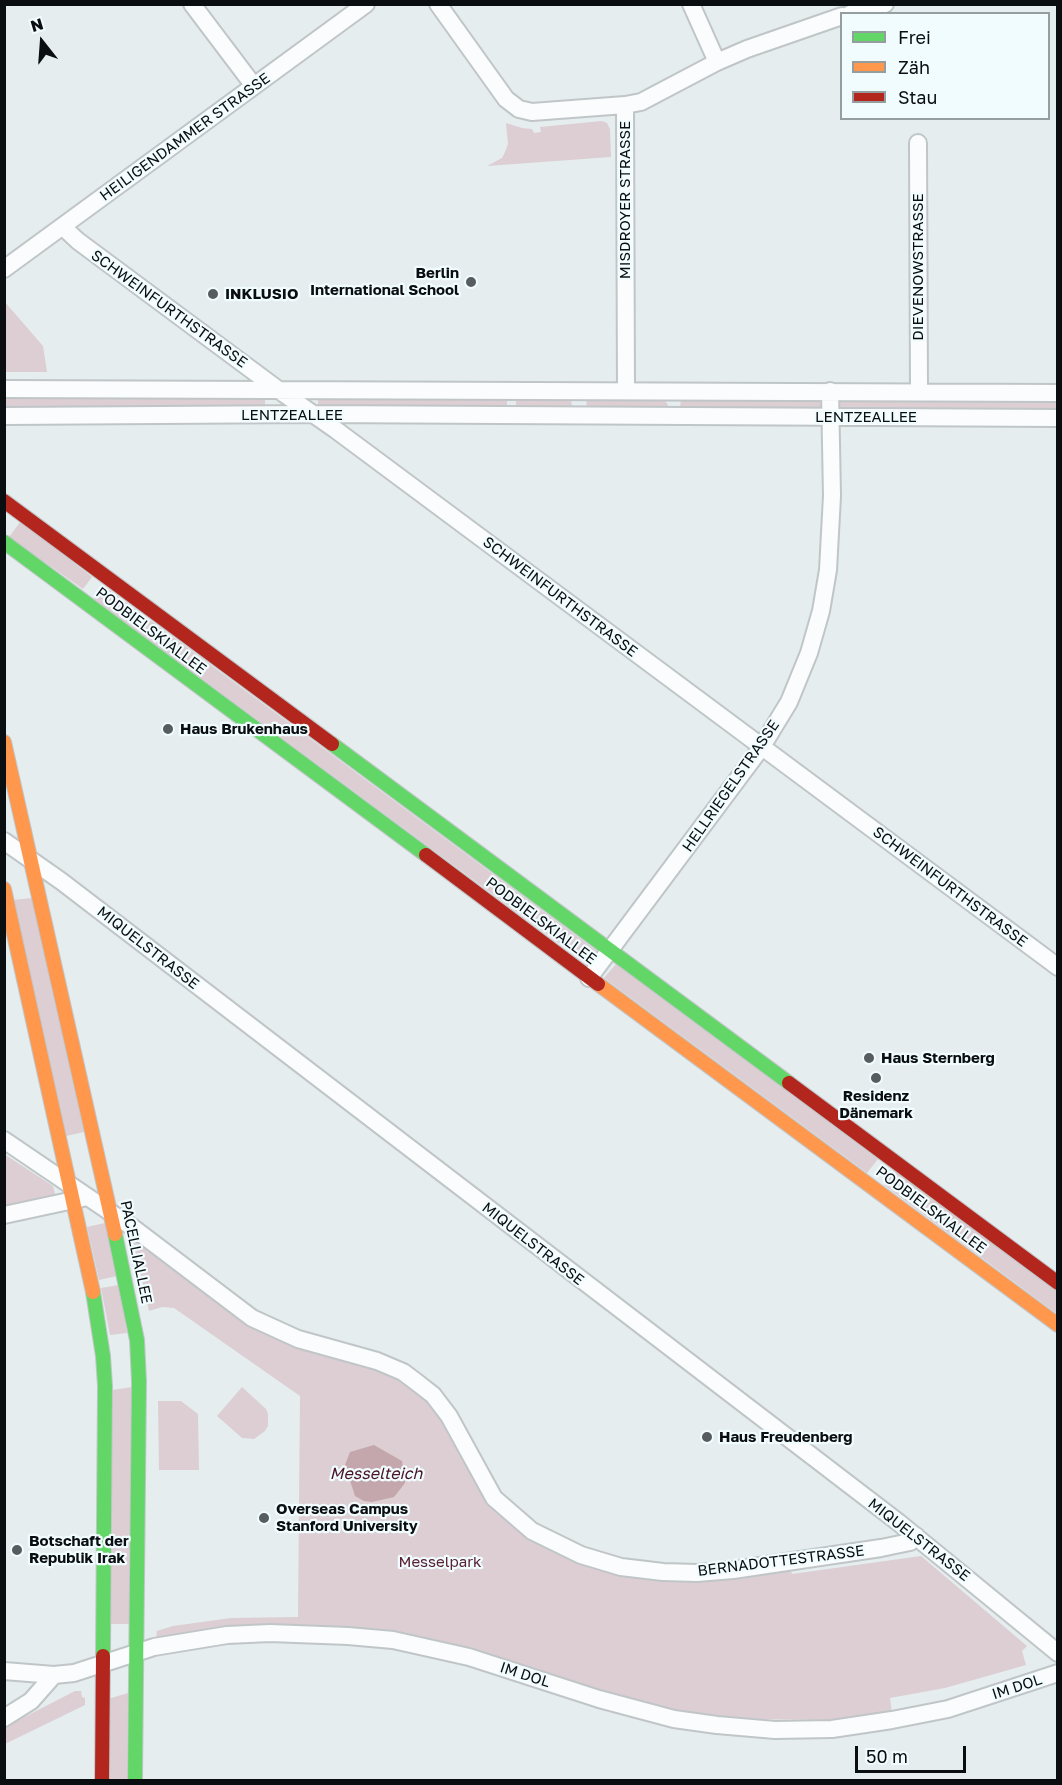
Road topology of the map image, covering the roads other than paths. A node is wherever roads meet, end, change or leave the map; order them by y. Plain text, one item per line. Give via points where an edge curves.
1 (192, 4) edge
2 (366, 4) edge
3 (438, 4) edge
4 (691, 4) edge
5 (885, 4) edge
6 (857, 12) edge
7 (840, 17) edge
8 (717, 62) junction
9 (254, 86) junction
10 (625, 105) junction
11 (918, 143) dead end
12 (63, 227) junction
13 (4, 269) edge
14 (4, 388) edge
15 (280, 391) junction
16 (626, 391) junction
17 (830, 391) junction
18 (919, 391) junction
19 (579, 392) junction
20 (675, 392) junction
21 (1058, 393) edge
22 (315, 414) junction
23 (4, 416) edge
24 (579, 416) junction
25 (831, 416) junction
26 (674, 417) junction
27 (1058, 418) edge
28 (4, 501) edge
29 (4, 542) edge
30 (91, 586) junction
31 (4, 742) edge
32 (761, 748) junction
33 (4, 841) edge
34 (30, 859) junction
35 (4, 889) edge
36 (610, 950) junction
37 (1058, 967) edge
38 (589, 978) junction
39 (4, 1140) edge
40 (880, 1172) junction
41 (69, 1182) junction
42 (90, 1197) junction
43 (73, 1200) junction
44 (110, 1212) junction
45 (4, 1215) edge
46 (1058, 1283) edge
47 (1058, 1325) edge
48 (136, 1340) junction
49 (102, 1344) junction
50 (140, 1381) junction
51 (105, 1386) junction
52 (916, 1536) junction
53 (137, 1652) junction
54 (1058, 1653) edge
55 (103, 1663) junction
56 (4, 1671) edge
57 (1058, 1673) edge
58 (54, 1675) junction
59 (4, 1718) edge
60 (102, 1780) edge
61 (135, 1780) edge

1 - 9 street
2 - 9 street, HEILIGENDAMMER STRASSE
3 - 10 street, MISDROYER STRASSE via 506,99 519,109 532,112
4 - 8 street
5 - 6 street
7 - 8 street
8 - 10 street via 641,102
9 - 12 street, HEILIGENDAMMER STRASSE
10 - 16 street, MISDROYER STRASSE
11 - 18 street, DIEVENOWSTRASSE
12 - 13 street, HEILIGENDAMMER STRASSE
12 - 15 street, SCHWEINFURTHSTRASSE
14 - 15 street, LENTZEALLEE
15 - 19 street, LENTZEALLEE
15 - 22 street, SCHWEINFURTHSTRASSE
16 - 19 street, LENTZEALLEE
16 - 20 street, LENTZEALLEE
17 - 18 street, LENTZEALLEE
17 - 20 street, LENTZEALLEE
17 - 25 street, HELLRIEGELSTRASSE
18 - 21 street, LENTZEALLEE
19 - 24 street
20 - 26 street
22 - 23 street, LENTZEALLEE
22 - 24 street, LENTZEALLEE
22 - 32 street, SCHWEINFURTHSTRASSE
24 - 26 street, LENTZEALLEE
25 - 26 street, LENTZEALLEE
25 - 27 street, LENTZEALLEE
25 - 32 street, HELLRIEGELSTRASSE via 831,534 821,611 789,702
28 - 30 street, PODBIELSKIALLEE
29 - 30 street, PODBIELSKIALLEE
30 - 36 street, PODBIELSKIALLEE
30 - 38 street, PODBIELSKIALLEE
31 - 34 street, PACELLIALLEE
32 - 36 street, HELLRIEGELSTRASSE
32 - 37 street, SCHWEINFURTHSTRASSE
33 - 34 street, MIQUELSTRASSE
34 - 44 street, PACELLIALLEE
34 - 52 street, MIQUELSTRASSE
35 - 41 street
36 - 38 street, HELLRIEGELSTRASSE
36 - 40 street, PODBIELSKIALLEE
38 - 40 street, PODBIELSKIALLEE
39 - 41 street, BERNADOTTESTRASSE
40 - 46 street, PODBIELSKIALLEE
40 - 47 street, PODBIELSKIALLEE
41 - 42 street, BERNADOTTESTRASSE
41 - 43 street
42 - 43 street
42 - 44 street, BERNADOTTESTRASSE
43 - 45 street
43 - 49 street
44 - 48 street, PACELLIALLEE
44 - 52 street, BERNADOTTESTRASSE via 252,1318 298,1339 377,1361 409,1376 433,1395 449,1416 494,1498 532,1531 581,1555 621,1567 697,1573 881,1548 910,1542
48 - 49 street
48 - 50 street, PACELLIALLEE
49 - 51 street
50 - 51 street
50 - 53 street, PACELLIALLEE
51 - 55 street
52 - 54 street, MIQUELSTRASSE
53 - 55 street, IM DOL
53 - 57 street, IM DOL via 202,1638 248,1634 393,1640 469,1657 599,1700 674,1719 775,1730 832,1729 948,1709
53 - 61 street, PACELLIALLEE
55 - 58 street, IM DOL
55 - 60 street
56 - 58 street, IM DOL
58 - 59 street via 31,1701

